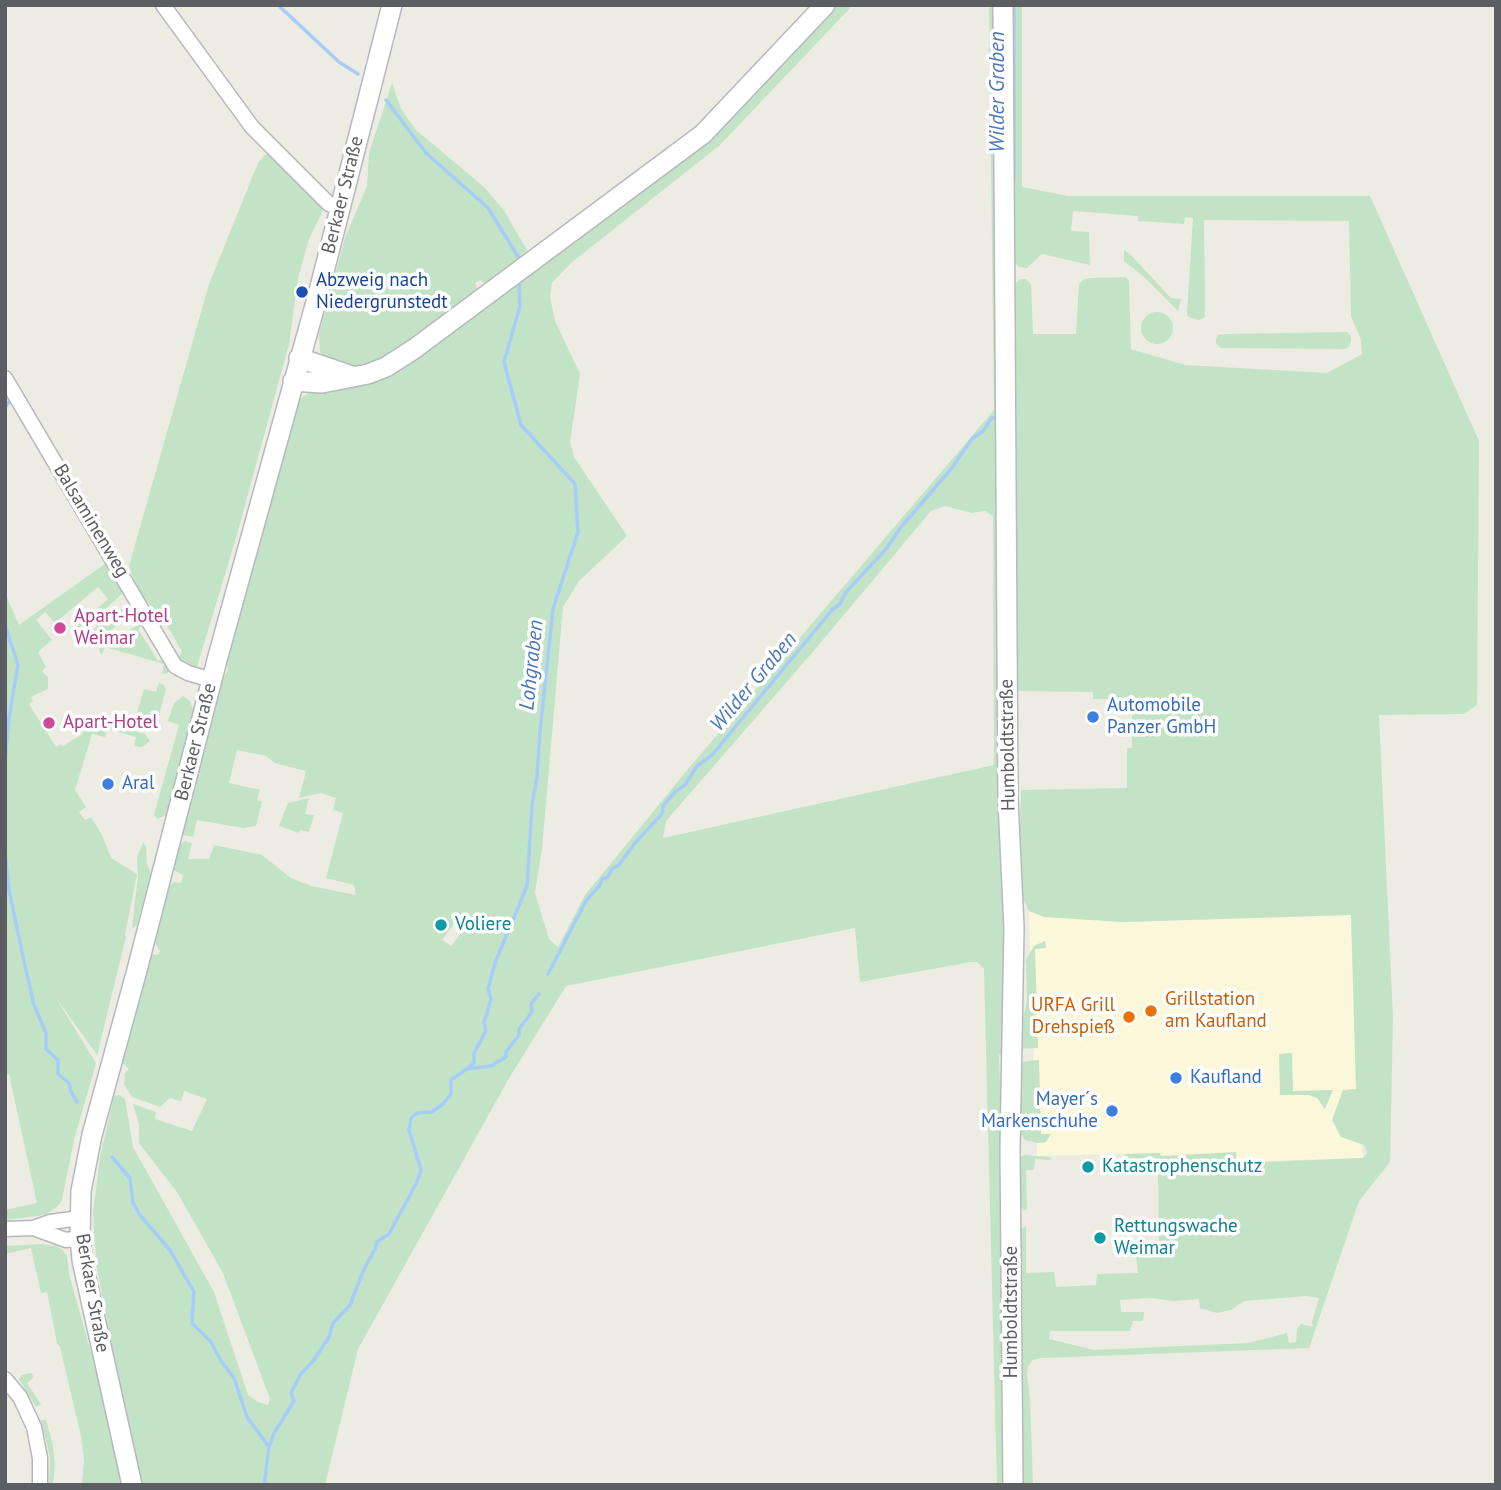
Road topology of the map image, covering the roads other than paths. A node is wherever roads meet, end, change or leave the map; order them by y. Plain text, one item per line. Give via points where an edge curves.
1 (163, 5) edge
2 (392, 5) edge
3 (825, 5) edge
4 (1003, 5) edge
5 (340, 207) junction
6 (299, 358) junction
7 (353, 376) junction
8 (5, 378) edge
9 (293, 381) junction
10 (212, 680) junction
11 (33, 1228) junction
12 (80, 1228) junction
13 (5, 1230) edge
14 (5, 1379) edge
15 (40, 1485) edge
16 (132, 1485) edge
17 (1013, 1485) edge

1 - 5 street via 252,127 329,204
2 - 5 street, Berkaer Straße
3 - 7 street via 703,134 414,349 386,367
4 - 17 street, Humboldtstraße via 1008,800 1014,928 1010,1136
5 - 6 street, Berkaer Straße
6 - 7 street
6 - 9 street, Berkaer Straße
7 - 9 street via 322,383
8 - 10 street, Balsaminenweg via 175,666
9 - 10 street, Berkaer Straße
10 - 12 street, Berkaer Straße via 94,1127 81,1191
11 - 12 street via 50,1222
11 - 12 street via 66,1240
11 - 13 street
12 - 16 street, Berkaer Straße via 89,1293
14 - 15 street via 20,1397 34,1427

